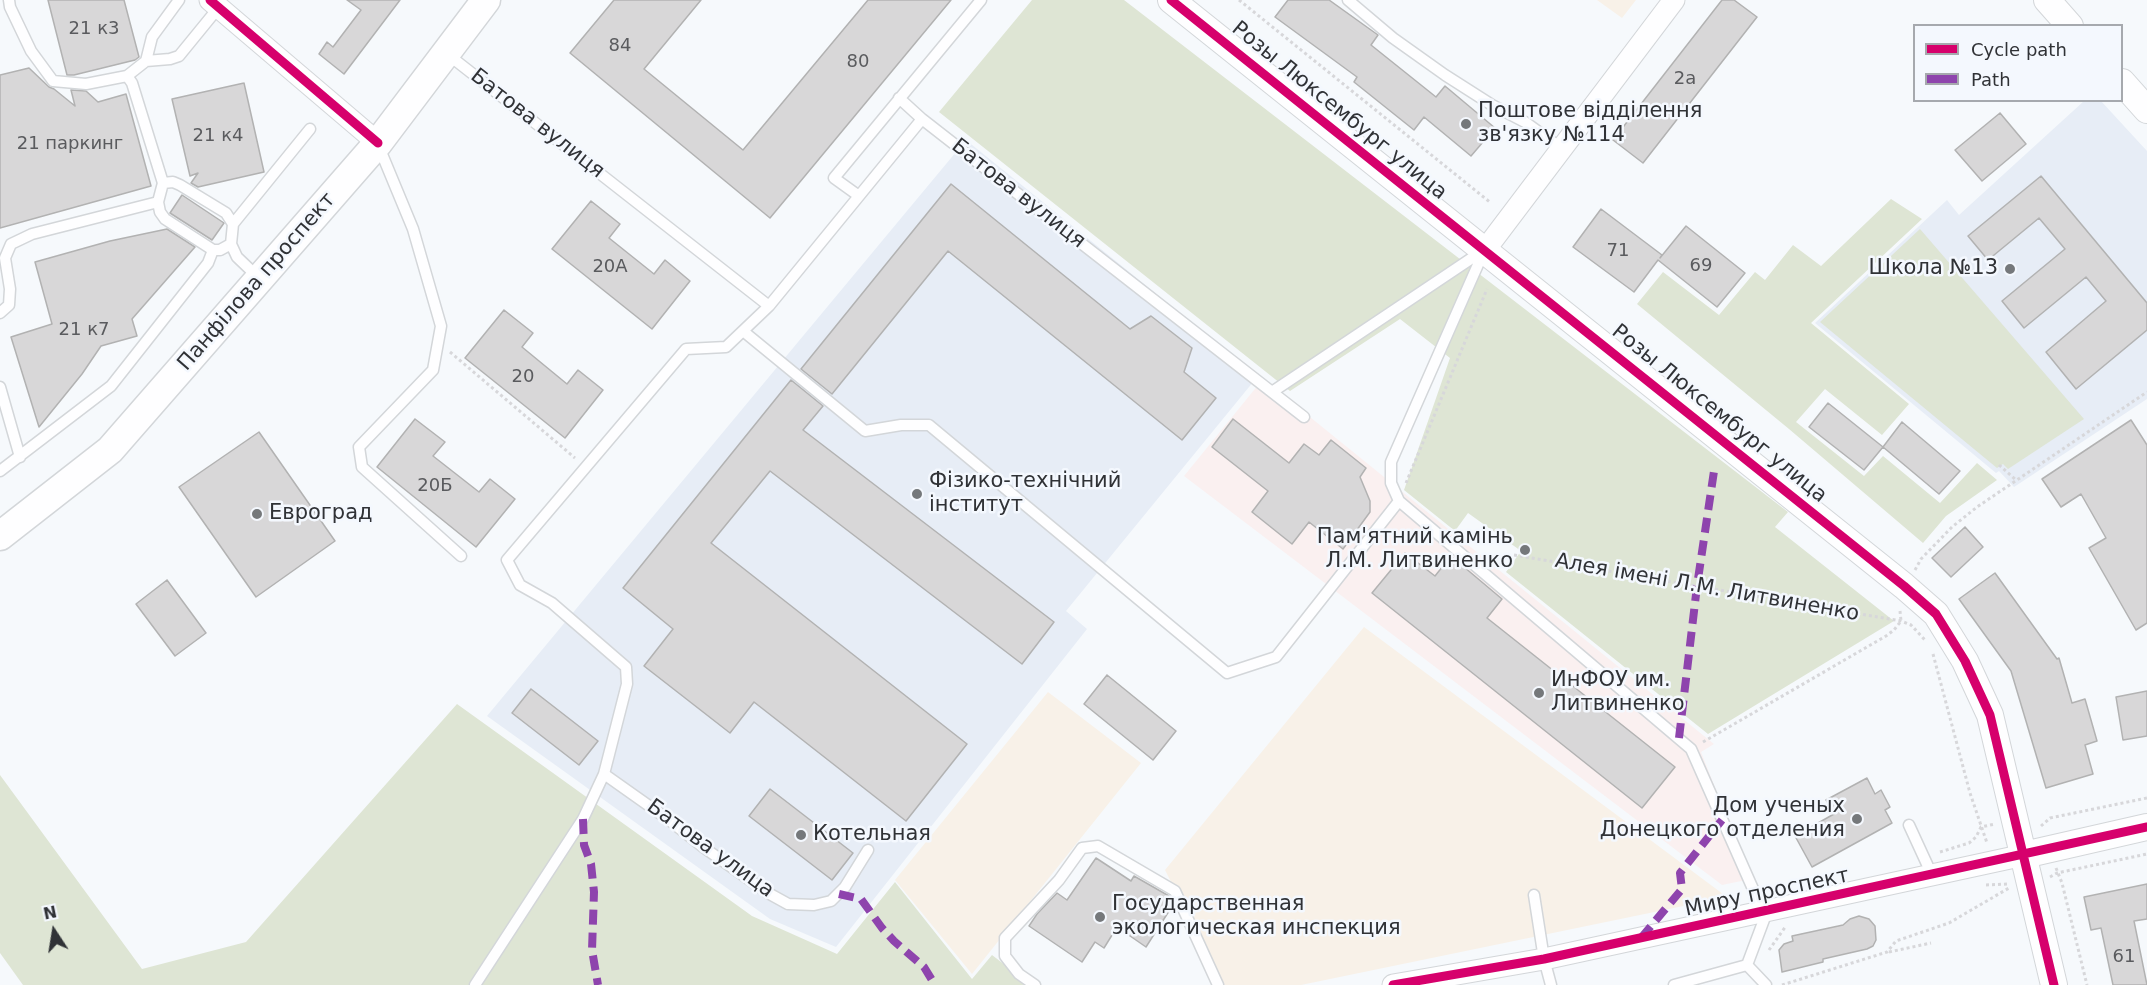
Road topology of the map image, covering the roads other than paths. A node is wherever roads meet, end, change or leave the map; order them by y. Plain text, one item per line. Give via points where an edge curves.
1 (9, 0) edge
2 (179, 0) edge
3 (486, 0) edge
4 (981, 0) edge
5 (1171, 0) edge
6 (1348, 0) edge
7 (1674, 0) edge
8 (2047, 0) edge
9 (214, 4) edge
10 (2068, 24) edge
11 (446, 53) junction
12 (146, 61) junction
13 (127, 76) junction
14 (2123, 84) edge
15 (899, 99) junction
16 (2147, 110) edge
17 (922, 119) junction
18 (309, 129) dead end
19 (378, 143) junction
20 (1561, 148) junction
21 (163, 183) junction
22 (859, 196) junction
23 (158, 202) junction
24 (233, 224) junction
25 (231, 244) junction
26 (213, 250) junction
27 (1485, 250) junction
28 (260, 279) junction
29 (769, 306) junction
30 (0, 313) edge
31 (743, 332) junction
32 (0, 387) edge
33 (1272, 392) junction
34 (1304, 417) dead end
35 (20, 457) junction
36 (0, 471) edge
37 (1399, 501) junction
38 (0, 536) edge
39 (461, 556) dead end
40 (604, 774) junction
41 (1909, 825) dead end
42 (2147, 827) edge
43 (868, 850) dead end
44 (2024, 855) junction
45 (1928, 866) junction
46 (1534, 895) dead end
47 (1765, 912) junction
48 (1544, 959) junction
49 (1747, 965) junction
50 (1432, 982) edge
51 (475, 985) edge
52 (1035, 985) edge
53 (1218, 985) edge
54 (1393, 985) edge
55 (1551, 985) edge
56 (1674, 985) edge
57 (1766, 985) edge
58 (2054, 985) edge

1 - 13 lane via 31,51 53,81 87,84
2 - 12 lane via 152,37
3 - 11 main road, Панфілова проспект
4 - 15 lane
5 - 27 street, Розы Люксембург улица
6 - 20 lane via 1437,69
7 - 20 street
8 - 10 street
9 - 12 lane via 179,56
9 - 19 street
11 - 19 main road, Панфілова проспект
11 - 29 lane, Батова вулиця
12 - 13 lane
13 - 21 lane
14 - 16 street
15 - 17 lane, Батова вулиця
15 - 22 lane via 834,178
17 - 22 lane
17 - 33 lane, Батова вулиця
18 - 24 lane
19 - 28 main road, Панфілова проспект
19 - 39 lane via 412,229 441,326 433,370 359,447 362,467
20 - 27 street
21 - 23 lane
21 - 24 lane via 180,185 226,213
22 - 29 lane
23 - 26 lane via 165,219
23 - 30 lane via 32,234 11,244 5,258 9,305
24 - 25 lane
25 - 26 lane
25 - 28 lane via 237,257
26 - 35 lane via 208,263 111,386
27 - 33 lane
27 - 37 lane via 1391,462 1391,483
27 - 44 street, Розы Люксембург улица via 1905,586 1936,615 1965,661 1990,715
28 - 38 main road, Панфілова проспект via 110,450
29 - 31 lane
31 - 37 lane via 866,431 929,425 1227,673 1276,657
31 - 40 lane via 726,347 686,349 507,560 520,585 552,603 626,667 627,684
32 - 35 lane
33 - 34 lane, Батова вулиця
35 - 36 lane
37 - 47 lane via 1691,749
40 - 43 lane, Батова улица via 788,904 831,902
40 - 51 lane via 583,819
41 - 45 lane
42 - 44 street, Миру проспект
44 - 45 street, Миру проспект
44 - 58 street, Розы Люксембург улица via 2019,883
45 - 47 street, Миру проспект
46 - 48 lane
47 - 48 street, Миру проспект
47 - 49 lane
48 - 50 street, Миру проспект
48 - 55 lane
49 - 56 lane
49 - 57 lane
50 - 54 street, Миру проспект
52 - 53 lane via 1019,974 1005,956 1005,938 1059,880 1082,848 1098,846 1175,891

